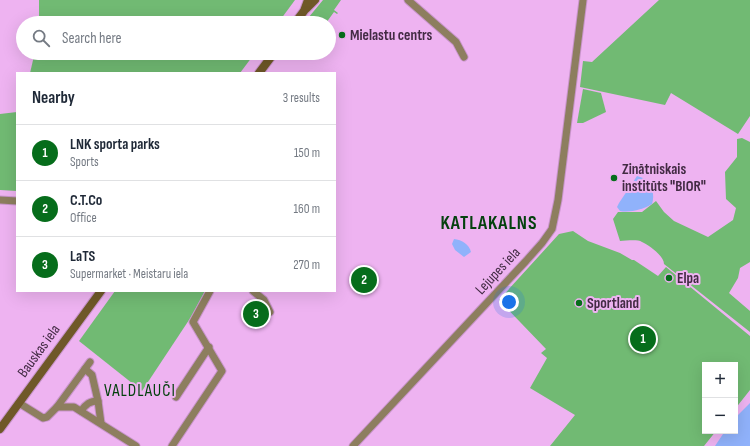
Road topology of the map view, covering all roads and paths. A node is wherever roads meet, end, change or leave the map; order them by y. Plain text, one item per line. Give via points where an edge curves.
1 (308, 0) edge
2 (315, 0) edge
3 (408, 0) edge
4 (583, 0) edge
5 (304, 11) junction
6 (300, 16) edge
7 (464, 57) dead end
8 (269, 60) edge
9 (260, 72) edge
10 (0, 200) edge
11 (16, 200) edge
12 (100, 292) edge
13 (209, 292) edge
14 (254, 292) edge
15 (270, 312) dead end
16 (209, 347) junction
17 (90, 362) dead end
18 (85, 369) junction
19 (176, 397) dead end
20 (98, 401) junction
21 (19, 402) junction
22 (57, 407) junction
23 (80, 411) junction
24 (101, 424) junction
25 (0, 428) edge
26 (136, 446) edge
27 (172, 446) edge
28 (353, 446) edge

1 - 5 main road
2 - 5 main road
3 - 7 street via 456,42
4 - 28 street, Lejupes iela via 558,200 552,229 526,261
5 - 6 main road
8 - 9 main road
10 - 11 street
12 - 21 main road, Bauskas iela
13 - 16 street via 193,322
14 - 15 street via 264,300
16 - 19 street
16 - 27 street via 222,371
17 - 18 street
18 - 20 street via 92,375
18 - 22 street
20 - 23 street via 87,403
20 - 24 street
21 - 22 street via 43,418
21 - 25 main road, Bauskas iela
22 - 23 street via 74,406
23 - 24 street
24 - 26 street

